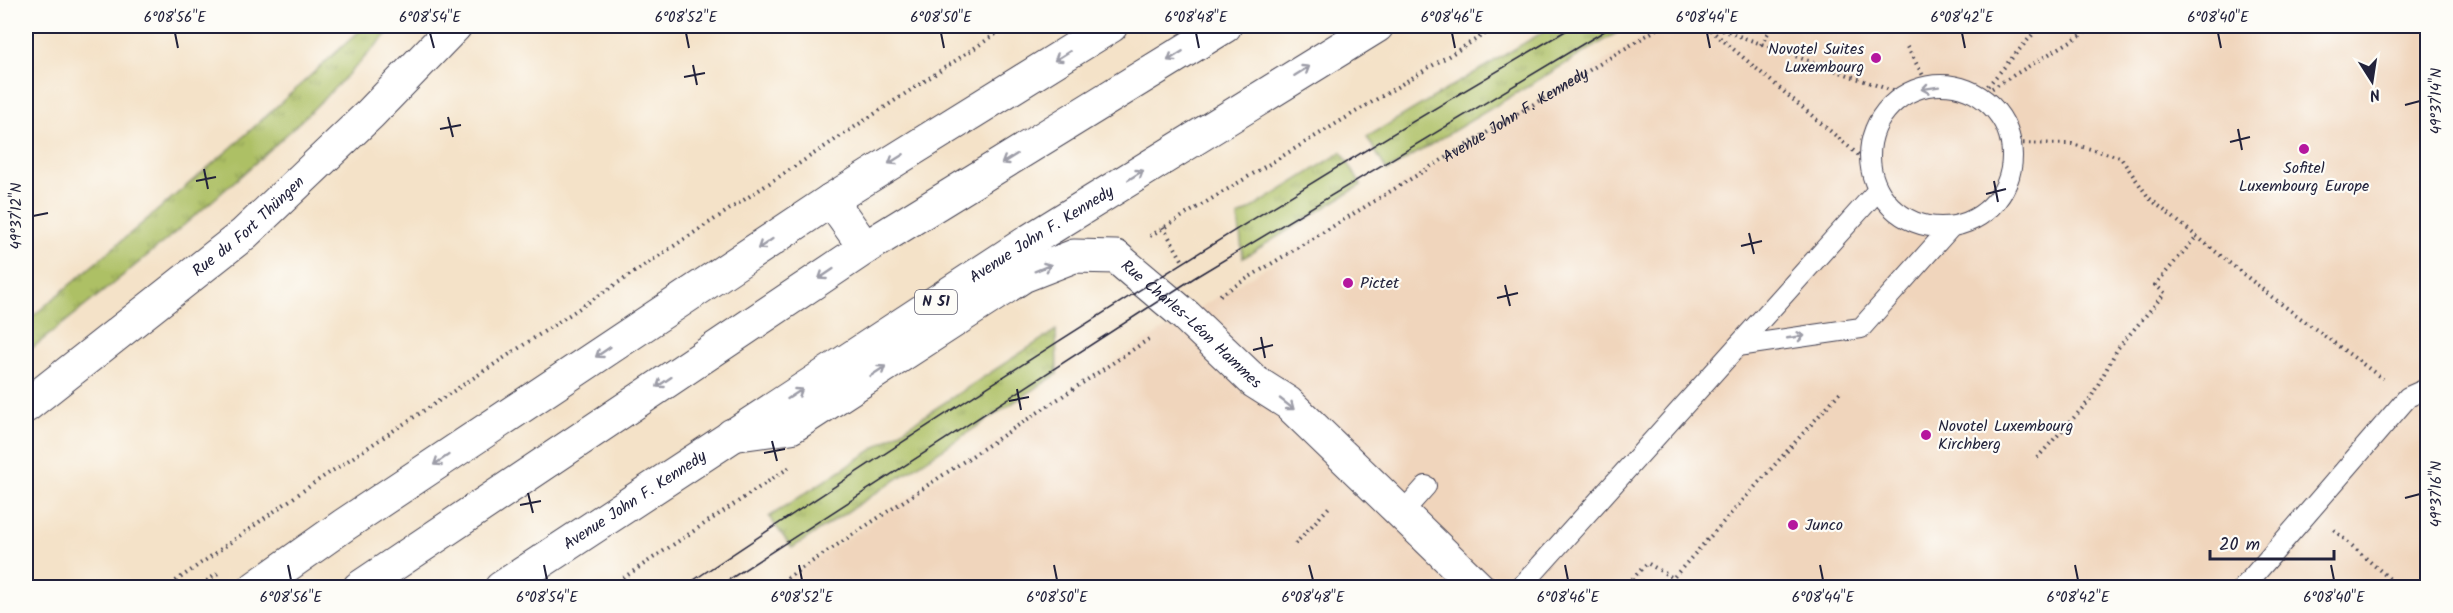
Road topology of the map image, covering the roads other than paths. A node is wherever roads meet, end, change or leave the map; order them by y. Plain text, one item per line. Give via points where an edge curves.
1 (455, 26) edge
2 (1112, 26) edge
3 (1225, 26) edge
4 (1377, 26) edge
5 (1878, 190) junction
6 (831, 200) junction
7 (1951, 227) junction
8 (865, 248) junction
9 (1738, 346) junction
10 (2427, 388) edge
11 (26, 406) edge
12 (732, 435) junction
13 (1426, 486) dead end
14 (1402, 513) junction
15 (255, 588) edge
16 (359, 588) edge
17 (501, 588) edge
18 (1479, 588) edge
19 (1520, 588) edge
20 (2243, 588) edge

1 - 11 street, Rue du Fort Thüngen via 244,234
2 -> 6 street
3 -> 8 street
12 -> 4 street, Avenue John F. Kennedy / N 51 via 1029,241
5 - 7 lane via 1896,212 1922,225
7 -> 5 lane via 1978,217 2000,198 2011,171 2011,143 2000,116 1979,96 1955,86 1929,86 1904,95 1884,112 1872,137 1870,164
5 - 9 lane
6 - 8 street
6 -> 15 street
9 -> 7 lane via 1861,328
8 -> 16 street
9 - 19 lane
10 - 20 lane via 2408,397
12 -> 14 street, Rue Charles-Léon Hammes via 791,428 1023,276 1074,256 1116,257 1255,382 1288,403
12 - 17 street, Avenue John F. Kennedy / N 51
13 - 14 lane
14 - 18 street, Rue Charles-Léon Hammes

